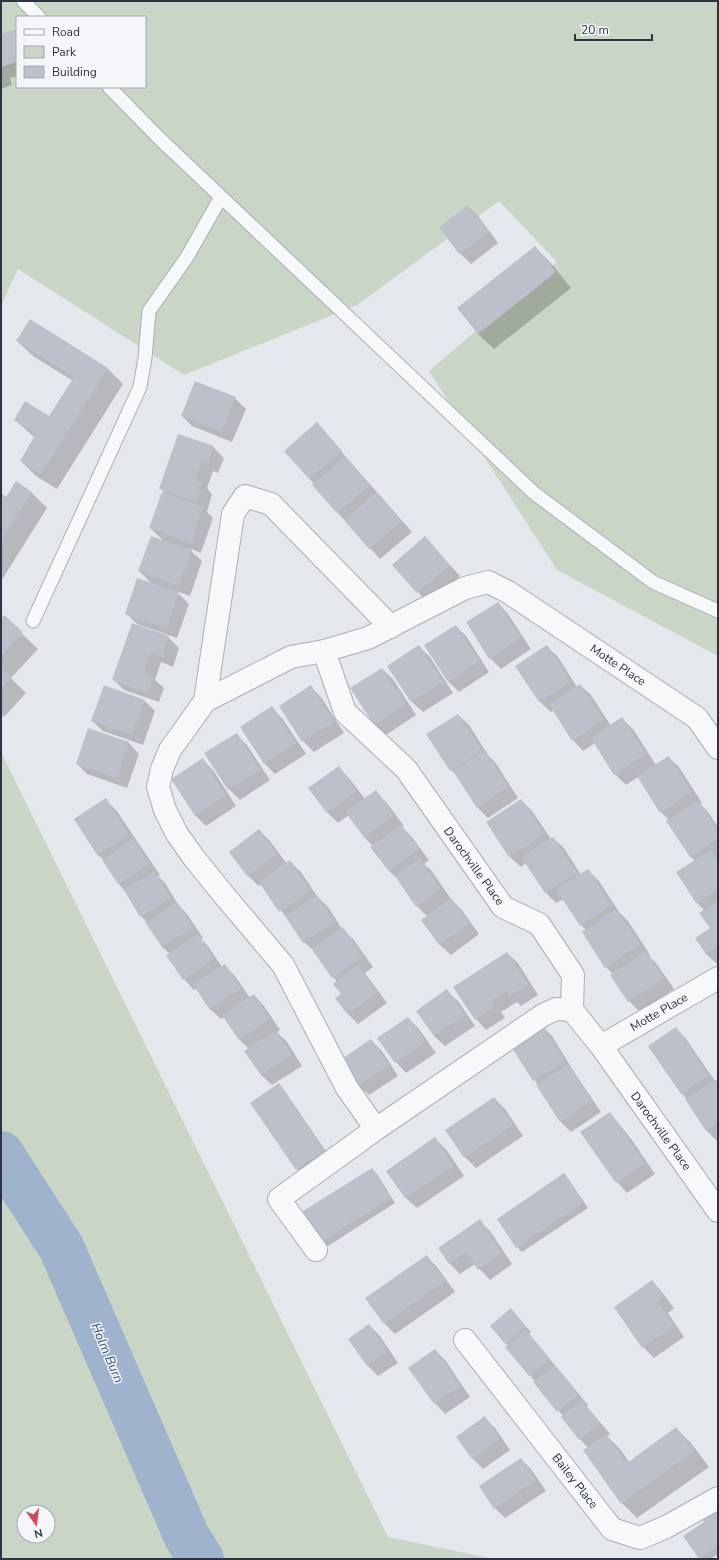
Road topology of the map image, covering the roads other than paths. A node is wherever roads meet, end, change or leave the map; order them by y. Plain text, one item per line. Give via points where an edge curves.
1 (23, 1) edge
2 (38, 16) edge
3 (110, 88) edge
4 (222, 197) junction
5 (718, 611) edge
6 (33, 621) dead end
7 (391, 627) junction
8 (324, 651) junction
9 (205, 701) junction
10 (718, 748) edge
11 (718, 978) edge
12 (572, 1010) junction
13 (601, 1046) junction
14 (376, 1129) junction
15 (718, 1211) edge
16 (316, 1250) dead end
17 (465, 1340) dead end
18 (718, 1498) edge

1 - 2 lane
3 - 4 lane
4 - 5 lane via 534,493 652,582
4 - 6 lane via 187,258 149,311 140,387
7 - 8 street, Motte Place via 368,638
7 - 9 street via 271,504 245,496 233,514
7 - 10 street, Motte Place via 465,588 488,582 508,592 697,718
8 - 9 street, Motte Place via 292,657
8 - 12 street, Darochville Place via 345,712 406,769 503,908 539,924 573,975
9 - 14 street via 170,750 162,769 158,787 165,810 177,834 194,858 283,965 347,1088
11 - 13 street, Motte Place
12 - 13 street, Darochville Place
12 - 14 street via 556,1009 542,1015
13 - 15 street, Darochville Place
14 - 16 street via 279,1199
17 - 18 street, Bailey Place via 612,1529 640,1538 666,1527

